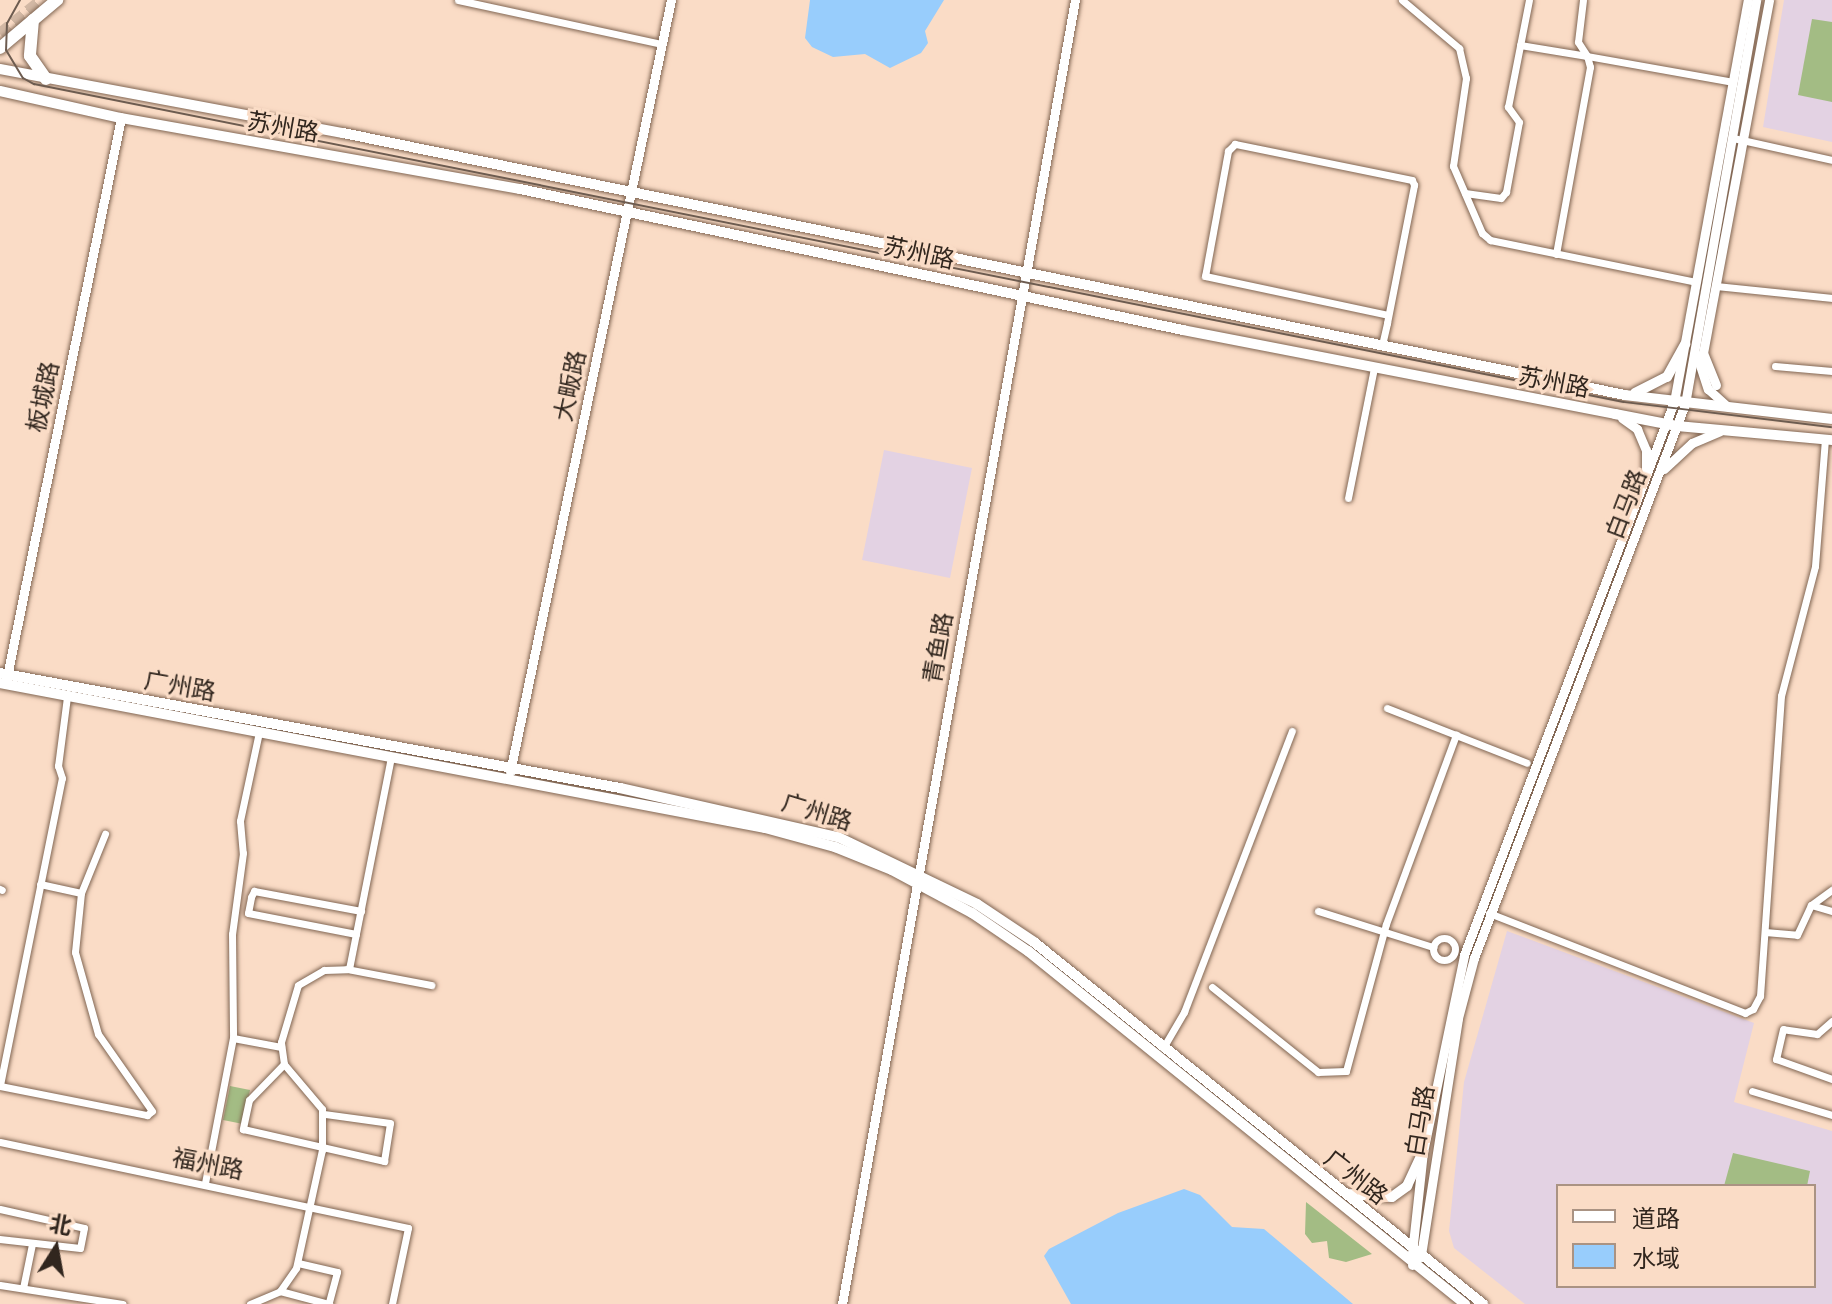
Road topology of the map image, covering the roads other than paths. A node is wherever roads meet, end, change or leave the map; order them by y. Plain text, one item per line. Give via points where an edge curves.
1 (57, 0) edge
2 (458, 0) edge
3 (671, 0) edge
4 (1075, 0) edge
5 (1402, 0) edge
6 (1529, 0) edge
7 (1583, 0) edge
8 (1748, 0) edge
9 (1756, 0) edge
10 (1769, 0) edge
11 (33, 20) junction
12 (662, 44) junction
13 (1520, 45) junction
14 (0, 48) edge
15 (1587, 56) junction
16 (0, 69) edge
17 (46, 79) junction
18 (1733, 82) junction
19 (1, 92) edge
20 (121, 118) junction
21 (1738, 140) junction
22 (1832, 160) edge
23 (630, 193) junction
24 (1465, 193) junction
25 (627, 212) junction
26 (1556, 254) junction
27 (1025, 273) junction
28 (1696, 282) junction
29 (1716, 286) junction
30 (1021, 295) junction
31 (1832, 298) edge
32 (1388, 315) junction
33 (1697, 337) junction
34 (1685, 344) junction
35 (1382, 345) junction
36 (1775, 366) dead end
37 (1374, 368) junction
38 (1832, 371) edge
39 (1716, 385) dead end
40 (1625, 395) junction
41 (1680, 403) junction
42 (1738, 410) junction
43 (1615, 414) junction
44 (1832, 419) edge
45 (1672, 424) junction
46 (1728, 430) junction
47 (1829, 439) edge
48 (1649, 484) junction
49 (1348, 498) dead end
50 (3, 679) edge
51 (67, 697) junction
52 (1387, 708) dead end
53 (1292, 731) dead end
54 (259, 732) junction
55 (1456, 735) junction
56 (391, 756) junction
57 (1527, 763) dead end
58 (511, 767) junction
59 (508, 779) junction
60 (105, 834) dead end
61 (917, 879) junction
62 (40, 884) junction
63 (1832, 890) edge
64 (81, 893) junction
65 (1811, 905) junction
66 (234, 909) junction
67 (1480, 909) junction
68 (361, 911) junction
69 (1318, 911) dead end
70 (1832, 911) edge
71 (248, 913) junction
72 (1490, 913) junction
73 (1384, 932) junction
74 (1765, 932) junction
75 (356, 934) junction
76 (1433, 947) junction
77 (349, 969) junction
78 (431, 985) dead end
79 (1212, 987) dead end
80 (1832, 1021) edge
81 (233, 1038) junction
82 (281, 1047) junction
83 (1163, 1048) junction
84 (284, 1064) junction
85 (1832, 1079) edge
86 (0, 1086) edge
87 (1752, 1091) dead end
88 (324, 1114) junction
89 (1832, 1115) edge
90 (0, 1142) edge
91 (322, 1150) junction
92 (1423, 1152) junction
93 (205, 1183) junction
94 (1346, 1194) junction
95 (311, 1205) junction
96 (0, 1209) edge
97 (0, 1239) edge
98 (32, 1244) junction
99 (1416, 1252) junction
100 (298, 1263) junction
101 (1412, 1265) junction
102 (0, 1285) edge
103 (23, 1288) junction
104 (60, 1291) junction
105 (280, 1291) junction
106 (329, 1303) edge
107 (57, 1304) edge
108 (123, 1304) edge
109 (250, 1304) edge
110 (392, 1304) edge
111 (842, 1304) edge
112 (1465, 1304) edge
113 (1483, 1304) edge

1 - 11 main road
2 - 12 street
3 - 12 street, 大畈路
4 - 27 street, 青鱼路
5 - 24 street via 1459,48 1466,78 1453,166
6 - 13 street
7 - 15 street via 1578,42
8 - 18 street, 白马路
9 - 21 street, 白马路
10 - 21 street
11 - 14 main road
11 - 17 main road via 30,56
12 - 23 street, 大畈路
13 - 15 street
13 - 24 street via 1508,107 1519,122 1506,192 1501,198
15 - 18 street
15 - 26 street via 1590,67
16 - 17 main road, 苏州路
17 - 23 main road, 苏州路
18 - 28 street, 白马路
19 - 20 main road, 苏州路
20 - 25 main road, 苏州路
20 - 50 street, 板城路
21 - 22 street
21 - 29 street
21 - 33 street, 白马路
23 - 25 street, 大畈路
23 - 27 main road, 苏州路
24 - 26 street via 1490,240
25 - 30 main road, 苏州路
25 - 58 street, 大畈路
26 - 28 street
27 - 30 street, 青鱼路
27 - 35 main road, 苏州路
28 - 34 street, 白马路
29 - 31 street
29 - 39 street via 1703,353
30 - 37 main road, 苏州路
30 - 61 street, 青鱼路
32 - 32 street via 1412,180 1235,144 1228,151 1205,276
32 - 35 street
33 - 41 street, 白马路
33 - 42 street via 1703,381 1719,402
34 - 40 main road via 1659,384
34 - 41 street, 白马路
35 - 40 main road, 苏州路
36 - 38 street
37 - 43 main road, 苏州路
37 - 49 street
40 - 41 main road, 苏州路
41 - 42 main road, 苏州路
41 - 45 street, 白马路
42 - 44 main road, 苏州路
43 - 45 main road, 苏州路
43 - 48 street via 1637,429 1646,450
45 - 46 main road, 苏州路
45 - 48 street, 白马路
46 - 47 main road, 苏州路
46 - 48 street via 1692,443
47 - 74 street via 1815,566 1781,696
48 - 67 street, 白马路
48 - 72 street, 白马路
50 - 51 main road, 广州路
50 - 58 main road, 广州路
51 - 54 main road, 广州路
51 - 62 street via 58,766 62,778
52 - 55 street
53 - 83 street via 1184,1012
54 - 56 main road, 广州路
54 - 66 street via 240,821 243,853
55 - 57 street
55 - 73 street
56 - 59 main road, 广州路
56 - 68 street
58 - 59 street, 大畈路
58 - 61 main road, 广州路 via 838,837
59 - 61 main road, 广州路 via 765,828 835,847
60 - 64 street
61 - 83 main road, 广州路 via 977,904 1034,942
61 - 101 main road, 广州路 via 1039,959
61 - 111 street, 青鱼路
62 - 64 street
62 - 86 street
63 - 65 street
64 - 86 street via 75,952 93,1020 113,1062 152,1103 152,1111 147,1115
65 - 70 street
65 - 74 street via 1797,935
66 - 71 street
66 - 81 street
67 - 72 street
67 - 92 street, 白马路 via 1447,1015
68 - 71 street via 254,891
68 - 75 street
69 - 73 street
71 - 75 street
72 - 74 street via 1745,1013 1760,996
72 - 99 street, 白马路 via 1458,1018
73 - 76 street
73 - 79 street via 1346,1071 1318,1072
75 - 77 street
76 - 76 street via 1443,937 1457,941 1450,961 1437,957
77 - 78 street
77 - 82 street via 324,970 298,985
80 - 85 street via 1817,1034 1783,1029 1776,1059
81 - 82 street
81 - 93 street
82 - 84 street
83 - 94 main road, 广州路
84 - 88 street
84 - 91 street via 249,1100 243,1129
87 - 89 street
88 - 91 street
88 - 91 street via 391,1125 382,1162
90 - 93 street, 福州路
91 - 95 street
92 - 94 main road via 1407,1186 1392,1197
92 - 99 street, 白马路
93 - 95 street, 福州路
94 - 99 main road, 广州路
95 - 100 street
95 - 110 street, 福州路 via 408,1228
96 - 98 street via 84,1228 80,1248
97 - 98 street
98 - 103 street
99 - 101 street
99 - 113 main road, 广州路
100 - 105 street
100 - 106 street via 337,1272
101 - 112 main road, 广州路
102 - 103 street
103 - 104 street
104 - 107 street
104 - 108 street
105 - 106 street
105 - 109 street

